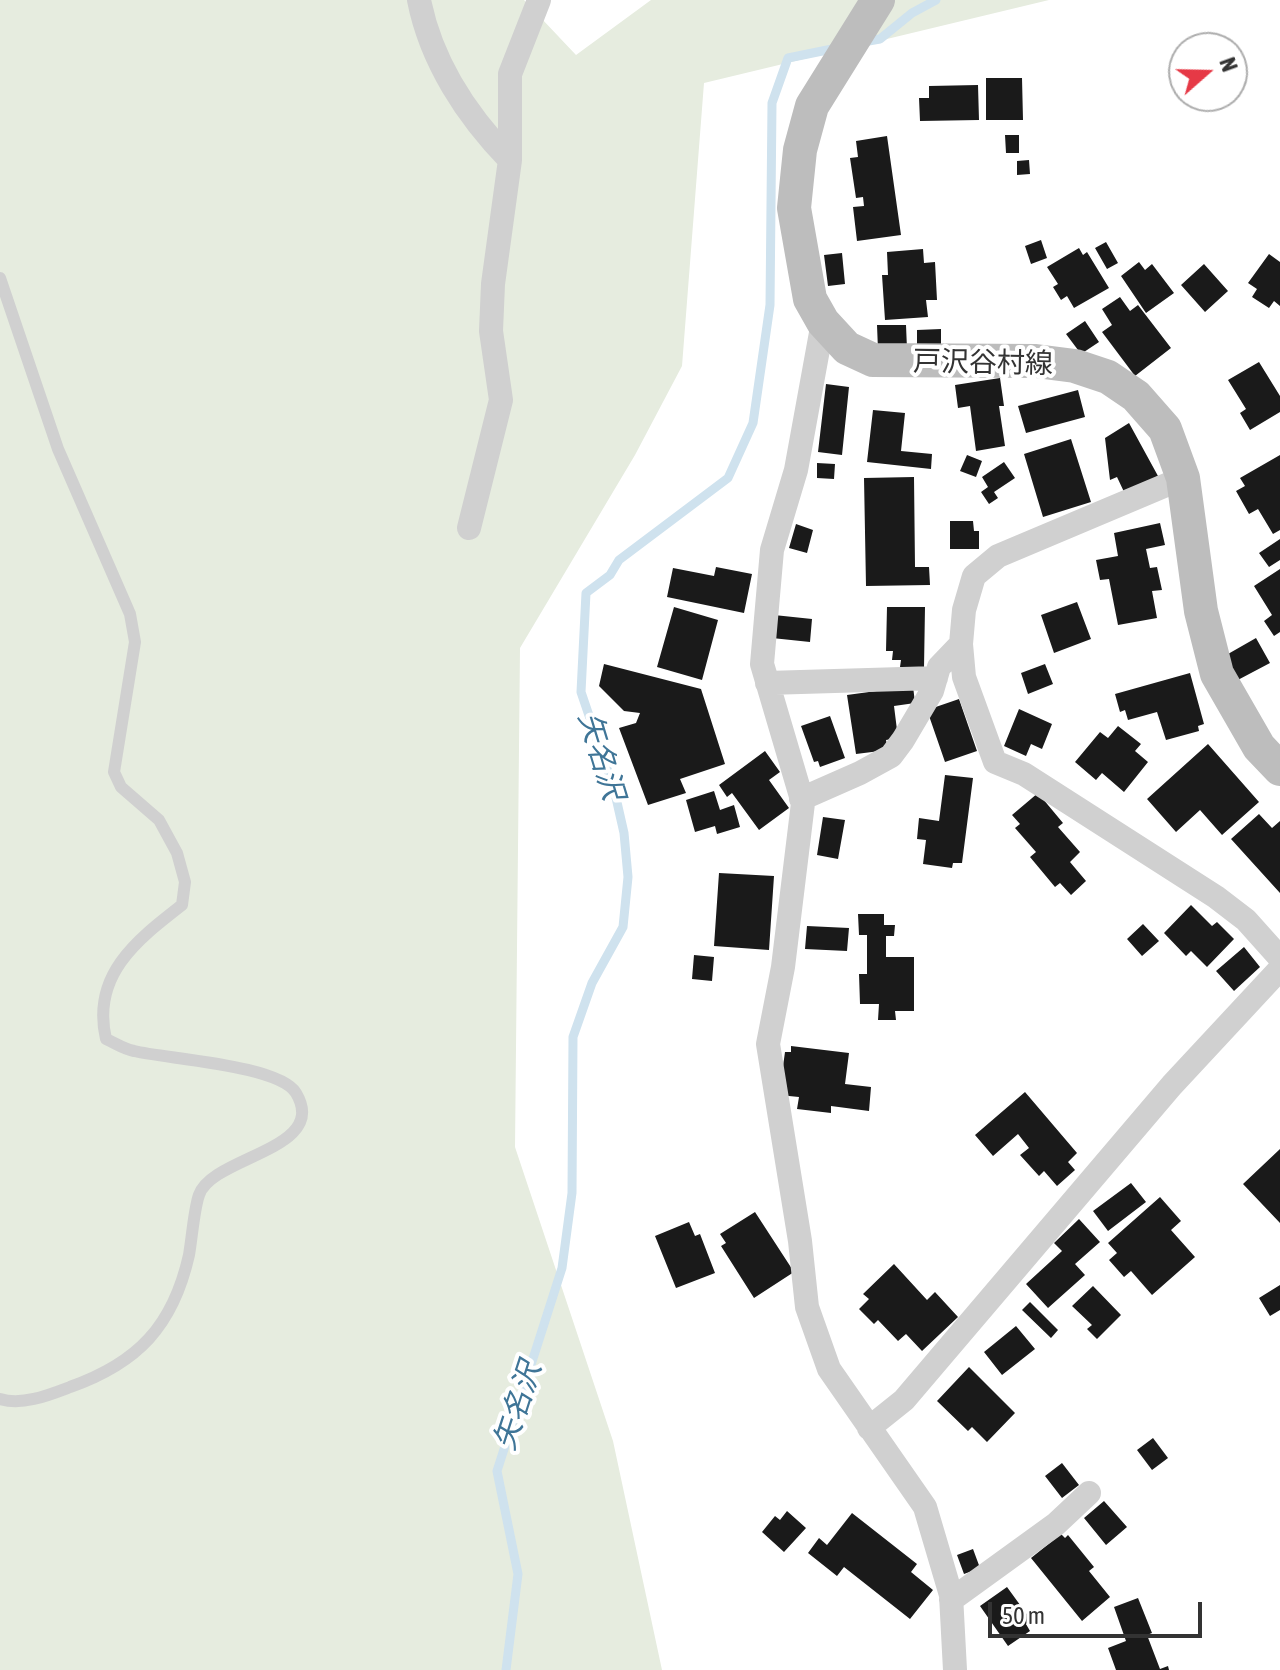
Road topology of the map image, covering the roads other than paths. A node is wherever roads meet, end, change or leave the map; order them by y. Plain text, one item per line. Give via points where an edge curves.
1 (419, 0) edge
2 (539, 0) edge
3 (878, 0) edge
4 (510, 160) junction
5 (0, 278) edge
6 (823, 322) junction
7 (1183, 478) junction
8 (469, 528) dead end
9 (961, 644) junction
10 (936, 678) junction
11 (767, 683) junction
12 (1280, 769) edge
13 (801, 799) junction
14 (1280, 958) edge
15 (1280, 969) edge
16 (0, 1399) edge
17 (869, 1428) junction
18 (1089, 1493) dead end
19 (951, 1600) junction
20 (955, 1670) edge

1 - 4 street via 424,23 468,111
2 - 4 street via 510,74
3 - 6 main road, 戸沢谷村線 via 812,106 800,150 794,208 810,299
4 - 8 street via 491,331 501,400
5 - 16 lane via 58,449 130,614 135,642 114,772 121,787 159,820 185,882 182,905 128,950 108,985 101,1021 106,1039 131,1050 275,1076 295,1091 302,1113 295,1132 216,1175 199,1193 184,1276 166,1321 123,1364 48,1396
6 - 7 main road, 戸沢谷村線 via 847,348 873,360 1036,361 1108,377 1136,396 1165,429
6 - 11 street via 796,470 772,550 762,664
7 - 9 street via 998,556 974,576
7 - 12 main road, 戸沢谷村線 via 1201,611 1217,674 1259,747
9 - 10 street via 939,667
9 - 14 street via 964,677 995,762 1024,774 1216,897 1246,920
10 - 11 street
10 - 13 street via 891,756
11 - 13 street
13 - 17 street via 783,967 768,1044 807,1307 829,1369
15 - 17 street via 1172,1085 904,1400
17 - 19 street via 925,1507
18 - 19 street via 1056,1524
19 - 20 street

